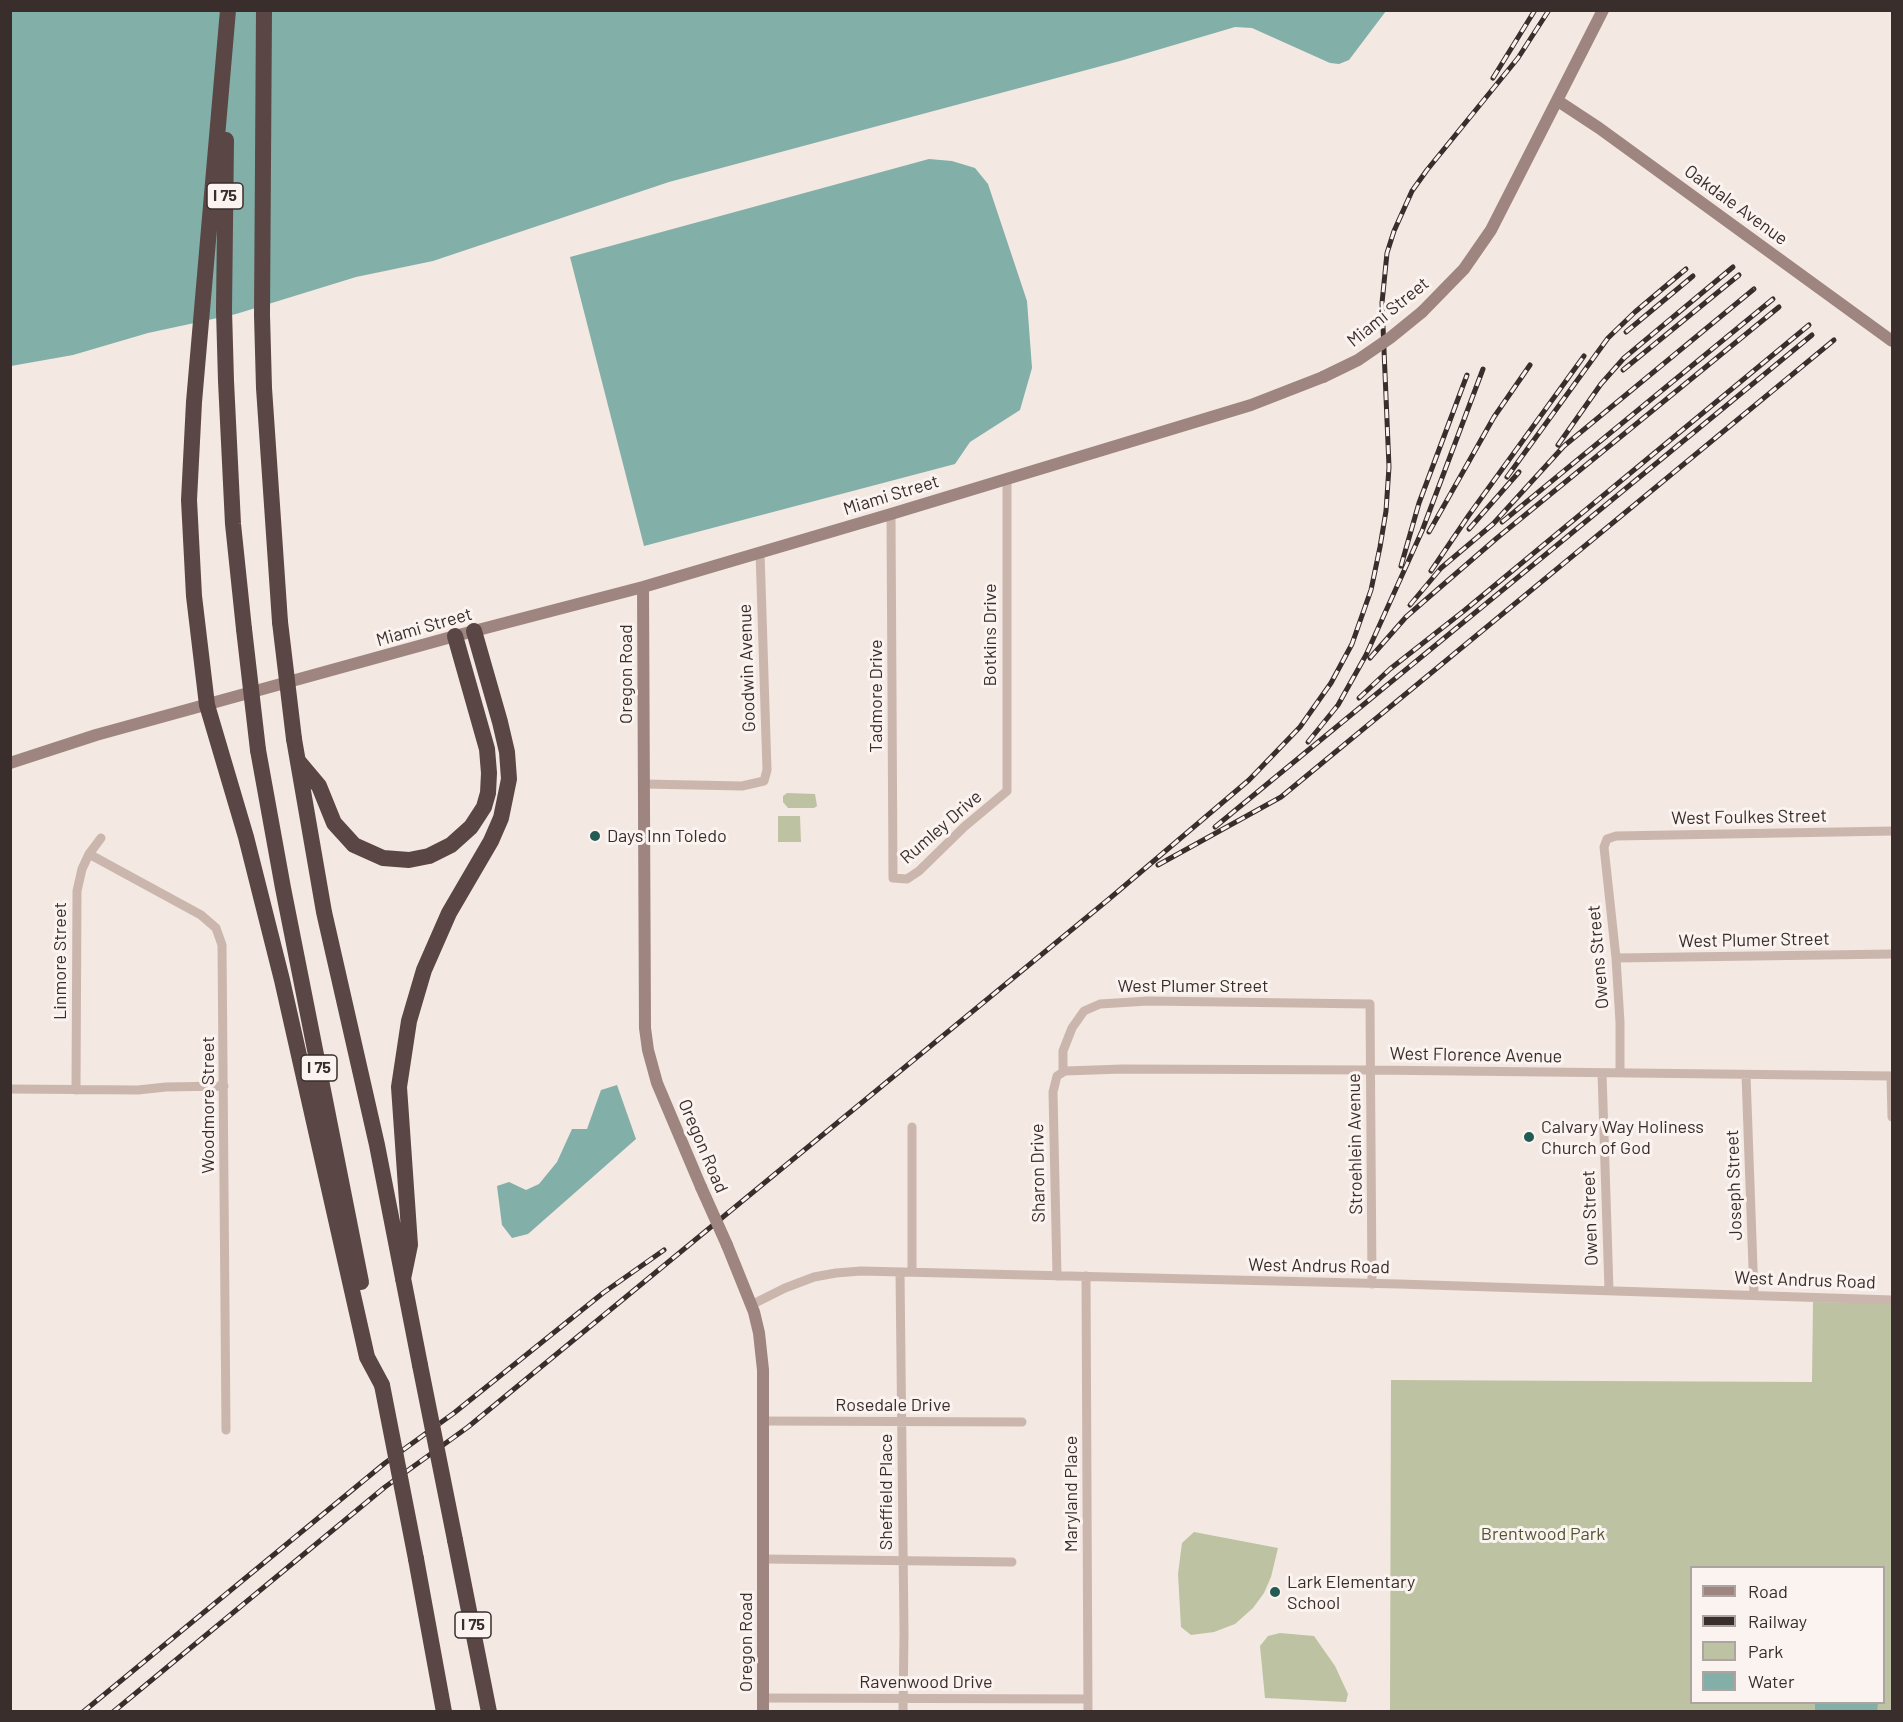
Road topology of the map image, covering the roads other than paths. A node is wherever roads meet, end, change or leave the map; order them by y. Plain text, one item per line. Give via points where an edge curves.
1 (228, 10) edge
2 (264, 10) edge
3 (1603, 10) edge
4 (1558, 101) junction
5 (1893, 341) edge
6 (1007, 479) junction
7 (891, 514) junction
8 (760, 552) junction
9 (643, 587) junction
10 (474, 631) junction
11 (455, 636) junction
12 (207, 705) junction
13 (297, 760) junction
14 (10, 763) edge
15 (644, 784) junction
16 (1007, 791) joint
17 (1893, 831) edge
18 (101, 838) dead end
19 (1607, 839) joint
20 (89, 854) junction
21 (893, 878) joint
22 (1893, 954) edge
23 (1616, 958) junction
24 (1370, 1004) joint
25 (1371, 1070) junction
26 (1062, 1072) junction
27 (1602, 1073) junction
28 (1620, 1073) junction
29 (1746, 1075) junction
30 (1892, 1076) edge
31 (224, 1086) junction
32 (10, 1089) edge
33 (76, 1090) junction
34 (1893, 1116) edge
35 (912, 1127) dead end
36 (900, 1272) junction
37 (912, 1272) junction
38 (1057, 1276) junction
39 (1086, 1276) junction
40 (403, 1279) junction
41 (1372, 1284) junction
42 (1609, 1290) junction
43 (1754, 1295) junction
44 (1893, 1300) edge
45 (751, 1305) junction
46 (382, 1385) junction
47 (764, 1421) junction
48 (902, 1422) junction
49 (1022, 1422) dead end
50 (226, 1430) dead end
51 (764, 1559) junction
52 (903, 1560) junction
53 (1012, 1562) dead end
54 (763, 1698) junction
55 (903, 1699) junction
56 (1088, 1699) junction
57 (444, 1712) edge
58 (489, 1712) edge
59 (763, 1712) edge
60 (903, 1712) edge
61 (1088, 1712) edge

1 - 12 highway via 189,500 194,597
1 - 46 highway, I 75 / I 75, bridge via 224,310 233,524 244,629 258,750 283,888
2 - 13 highway, I 75, bridge via 264,388 279,622
3 - 4 main road, Miami Street
4 - 5 main road, Oakdale Avenue
4 - 6 main road, Miami Street, bridge via 1491,230 1464,269 1390,339 1323,377 1251,405
6 - 7 main road, Miami Street
6 - 16 street, Botkins Drive
7 - 8 main road, Miami Street
7 - 21 street, Tadmore Drive
8 - 9 main road, Miami Street
8 - 15 street, Goodwin Avenue via 767,770 764,781 742,786
9 - 10 main road, Miami Street
9 - 15 main road, Oregon Road
10 - 11 main road, Miami Street
10 - 40 highway via 500,722 509,779 501,818 449,913 424,970 409,1021 399,1087 410,1245
11 - 12 main road, Miami Street
11 - 13 highway via 487,749 489,773 484,807 471,827 451,845 409,860 383,858 354,845 334,823 319,786
12 - 14 main road, Miami Street
12 - 46 highway via 282,980 367,1357
13 - 40 highway, I 75 via 324,912
15 - 45 main road, Oregon Road, bridge via 646,1039 657,1083
16 - 21 street, Rumley Drive via 919,871 907,879
17 - 19 street, West Foulkes Street
18 - 20 street, Linmore Street
19 - 23 street, Owens Street via 1604,852
20 - 31 street, Woodmore Street via 189,908 216,928 223,955
20 - 33 street, Linmore Street via 77,891
22 - 23 street, West Plumer Street
23 - 28 street, Owens Street
24 - 25 street, Stroehlein Avenue
24 - 26 street, West Plumer Street via 1100,1004 1084,1011 1072,1028 1063,1051
25 - 26 street, West Florence Avenue
25 - 27 street, West Florence Avenue
25 - 41 street, Stroehlein Avenue
26 - 38 street, Sharon Drive via 1055,1080 1053,1092
27 - 28 street, West Florence Avenue
27 - 42 street, Owen Street
28 - 29 street, West Florence Avenue
29 - 30 street, West Florence Avenue
29 - 43 street, Joseph Street
30 - 34 street
31 - 33 street
31 - 50 street, Woodmore Street
32 - 33 street
35 - 37 street
36 - 37 street, West Andrus Road
36 - 45 street, West Andrus Road via 826,1275 795,1284
36 - 48 street, Sheffield Place
37 - 38 street, West Andrus Road
38 - 39 street, West Andrus Road
39 - 41 street, West Andrus Road
39 - 56 street, Maryland Place
40 - 58 highway, I 75 / I 75, bridge
41 - 42 street, West Andrus Road
42 - 43 street, West Andrus Road
43 - 44 street, West Andrus Road
45 - 47 main road, Oregon Road via 761,1347
46 - 57 highway, I 75 / I 75, bridge
47 - 48 street, Rosedale Drive
47 - 51 main road, Oregon Road
48 - 49 street, Rosedale Drive
48 - 52 street, Sheffield Place
51 - 52 street
51 - 54 main road, Oregon Road
52 - 53 street
52 - 55 street, Sheffield Place
54 - 55 street, Ravenwood Drive
54 - 59 main road, Oregon Road
55 - 56 street, Ravenwood Drive
55 - 60 street, Sheffield Place
56 - 61 street, Maryland Place

